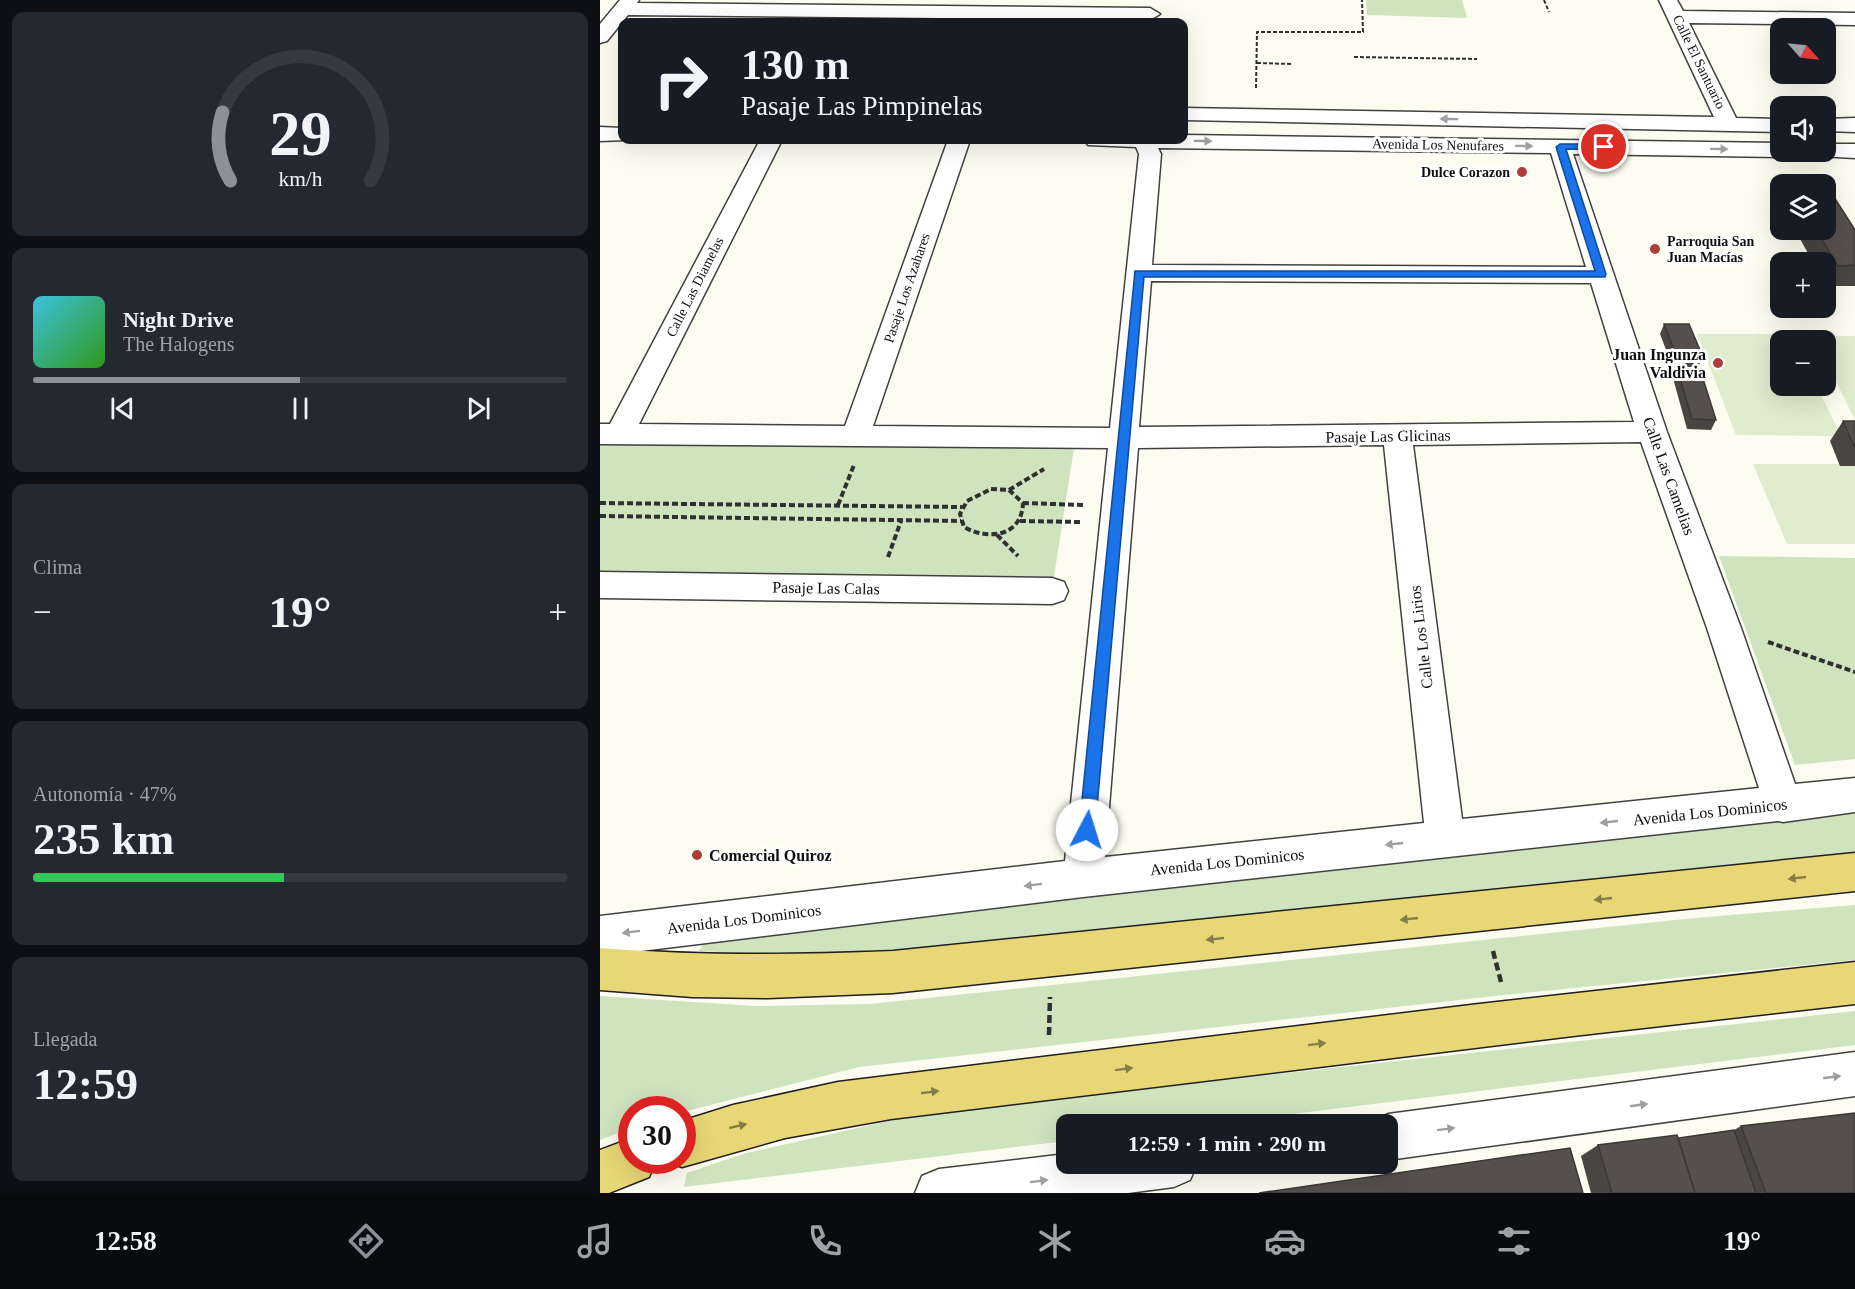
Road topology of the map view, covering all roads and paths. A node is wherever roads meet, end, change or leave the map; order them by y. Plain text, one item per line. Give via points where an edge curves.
1 (1362, 0) edge
2 (1544, 0) edge
3 (626, 4) edge
4 (1673, 8) edge
5 (1150, 12) edge
6 (1549, 12) dead end
7 (1855, 19) edge
8 (600, 37) edge
9 (600, 45) edge
10 (618, 45) edge
11 (1354, 57) dead end
12 (1477, 59) dead end
13 (1257, 63) junction
14 (1292, 64) dead end
15 (1256, 93) dead end
16 (600, 114) edge
17 (618, 114) edge
18 (1188, 114) edge
19 (1729, 125) junction
20 (1770, 125) edge
21 (1836, 126) edge
22 (1854, 128) edge
23 (600, 134) edge
24 (618, 134) edge
25 (1188, 141) edge
26 (769, 144) edge
27 (958, 144) edge
28 (1146, 144) edge
29 (1560, 147) junction
30 (1770, 150) edge
31 (1836, 151) edge
32 (1855, 151) edge
33 (1139, 273) junction
34 (1601, 274) junction
35 (1652, 432) junction
36 (609, 435) edge
37 (1397, 435) junction
38 (860, 437) junction
39 (1123, 438) junction
40 (600, 503) edge
41 (1023, 503) junction
42 (838, 505) junction
43 (962, 507) junction
44 (1116, 515) junction
45 (600, 516) edge
46 (961, 521) junction
47 (1020, 521) junction
48 (600, 585) edge
49 (1052, 591) dead end
50 (1724, 628) junction
51 (1855, 672) edge
52 (1855, 795) edge
53 (1783, 804) junction
54 (1444, 838) junction
55 (1855, 872) edge
56 (1083, 878) junction
57 (600, 936) edge
58 (1489, 939) dead end
59 (600, 969) edge
60 (1855, 983) edge
61 (1050, 984) dead end
62 (1501, 984) dead end
63 (1049, 1046) dead end
64 (1855, 1074) edge
65 (1398, 1136) edge
66 (696, 1139) edge
67 (618, 1166) edge
68 (600, 1173) edge
69 (1093, 1174) edge
70 (939, 1193) edge

1 - 13 path via 1364,32 1257,32
2 - 6 path
3 - 5 street
3 - 8 street
4 - 7 street
4 - 19 street, Calle El Santuario
9 - 10 street
11 - 12 path
13 - 14 path
13 - 15 path
16 - 17 street
19 -> 18 street, Avenida Los Nenufares
19 - 20 street, Avenida Los Nenufares
21 - 22 street
23 - 24 street
25 -> 29 street, Avenida Los Nenufares
26 - 36 street, Calle Las Diamelas
27 - 38 street, Pasaje Los Azahares
28 - 33 street via 1150,154
29 -> 30 street, Avenida Los Nenufares
29 - 34 street, Calle Las Camelias
31 - 32 street
33 - 34 street
33 - 39 street
34 - 35 street, Calle Las Camelias
35 - 37 street, Pasaje Las Glicinas
35 - 50 street, Calle Las Camelias
36 - 38 street, Pasaje Las Glicinas
37 - 39 street, Pasaje Las Glicinas
37 - 54 street, Calle Los Lirios
38 - 39 street, Pasaje Las Glicinas
38 - 42 path
39 - 44 street
40 - 42 path
41 - 43 path via 1009,490 991,489 974,495
41 - 44 path
41 - 47 path
42 - 43 path
43 - 46 path
44 - 47 path
44 - 56 street
45 - 46 path
46 - 47 path via 971,532 988,536 1006,532
48 - 49 street, Pasaje Las Calas
50 - 51 path
50 - 53 street, Calle Las Camelias
52 - 53 street, Avenida Los Dominicos
53 -> 54 street, Avenida Los Dominicos
54 -> 56 street, Avenida Los Dominicos
55 -> 59 main road via 893,972 768,977
56 -> 57 street, Avenida Los Dominicos
58 - 62 path
66 -> 60 main road via 730,1127 852,1102 1510,1019
61 - 63 path
65 -> 64 street
67 - 68 main road
70 -> 69 street

